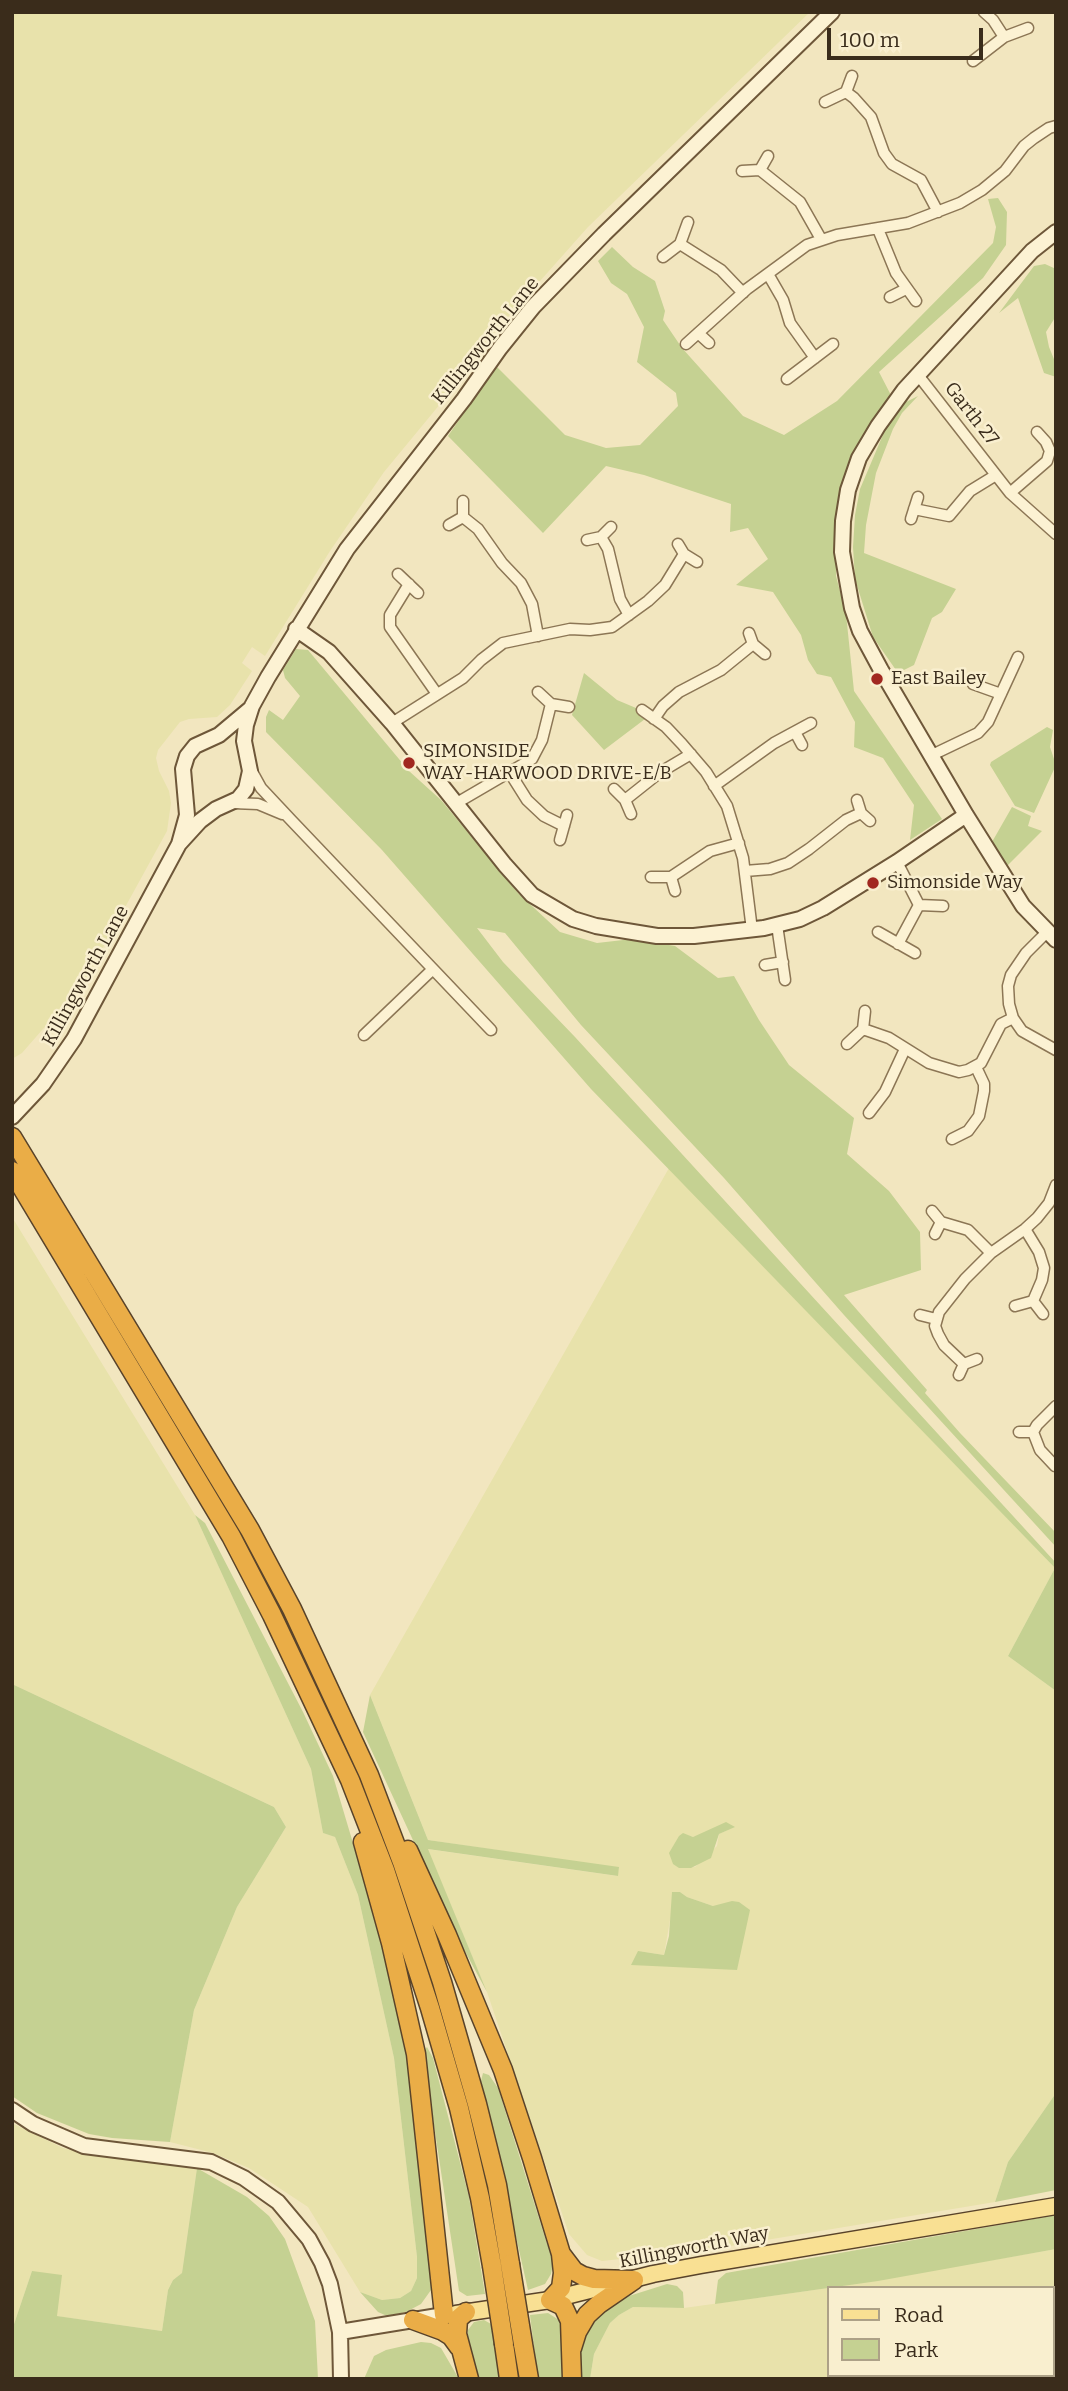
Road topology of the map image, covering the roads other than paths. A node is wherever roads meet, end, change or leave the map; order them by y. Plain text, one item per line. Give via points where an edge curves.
1 (832, 12) edge
2 (984, 12) edge
3 (1028, 29) dead end
4 (1004, 37) junction
5 (973, 61) dead end
6 (852, 75) dead end
7 (846, 92) junction
8 (825, 102) dead end
9 (1056, 126) edge
10 (768, 156) dead end
11 (760, 170) junction
12 (742, 171) dead end
13 (1005, 171) junction
14 (1014, 180) dead end
15 (938, 212) junction
16 (688, 222) dead end
17 (877, 229) junction
18 (1056, 232) edge
19 (821, 239) junction
20 (680, 244) junction
21 (663, 257) dead end
22 (768, 274) junction
23 (906, 289) junction
24 (743, 293) junction
25 (890, 297) dead end
26 (916, 301) dead end
27 (698, 333) junction
28 (709, 343) dead end
29 (686, 344) dead end
30 (833, 344) dead end
31 (815, 358) junction
32 (918, 375) junction
33 (787, 379) dead end
34 (1037, 432) dead end
35 (996, 475) junction
36 (1010, 493) junction
37 (918, 497) dead end
38 (463, 501) dead end
39 (463, 517) junction
40 (449, 525) dead end
41 (611, 527) dead end
42 (1056, 534) edge
43 (601, 537) junction
44 (586, 540) dead end
45 (678, 544) dead end
46 (684, 555) junction
47 (697, 562) dead end
48 (398, 574) dead end
49 (409, 584) junction
50 (418, 593) dead end
51 (629, 615) junction
52 (296, 629) junction
53 (538, 636) junction
54 (765, 654) dead end
55 (1018, 657) dead end
56 (972, 684) dead end
57 (538, 692) dead end
58 (437, 694) junction
59 (1001, 694) junction
60 (551, 704) junction
61 (252, 706) junction
62 (569, 707) dead end
63 (642, 709) dead end
64 (654, 719) junction
65 (392, 723) junction
66 (811, 723) dead end
67 (795, 732) junction
68 (212, 739) junction
69 (802, 745) dead end
70 (691, 754) junction
71 (932, 755) junction
72 (248, 763) junction
73 (510, 773) junction
74 (185, 786) junction
75 (714, 786) junction
76 (614, 789) dead end
77 (625, 800) junction
78 (857, 800) dead end
79 (228, 804) junction
80 (455, 804) junction
81 (861, 813) junction
82 (631, 814) dead end
83 (966, 815) junction
84 (291, 820) junction
85 (870, 821) dead end
86 (560, 840) dead end
87 (179, 844) junction
88 (739, 844) junction
89 (897, 862) junction
90 (745, 871) junction
91 (651, 877) dead end
92 (671, 877) junction
93 (675, 891) dead end
94 (919, 905) junction
95 (943, 906) dead end
96 (777, 925) junction
97 (752, 930) junction
98 (878, 932) dead end
99 (1051, 936) edge
100 (898, 944) junction
101 (915, 953) dead end
102 (783, 962) junction
103 (765, 965) dead end
104 (433, 969) junction
105 (786, 980) dead end
106 (865, 1011) dead end
107 (1013, 1018) junction
108 (863, 1029) junction
109 (491, 1030) dead end
110 (364, 1035) dead end
111 (846, 1044) dead end
112 (905, 1049) junction
113 (1056, 1050) edge
114 (976, 1067) junction
115 (873, 1086) dead end
116 (885, 1092) junction
117 (869, 1113) dead end
118 (12, 1117) edge
119 (968, 1131) junction
120 (12, 1137) edge
121 (952, 1139) dead end
122 (975, 1142) dead end
123 (12, 1171) edge
124 (1056, 1185) edge
125 (932, 1212) dead end
126 (941, 1222) junction
127 (1025, 1230) junction
128 (935, 1234) dead end
129 (991, 1253) junction
130 (1033, 1301) junction
131 (1015, 1306) dead end
132 (1043, 1314) dead end
133 (920, 1315) dead end
134 (936, 1319) junction
135 (977, 1359) dead end
136 (964, 1364) junction
137 (959, 1375) dead end
138 (1056, 1406) edge
139 (1018, 1432) dead end
140 (1033, 1432) junction
141 (1055, 1466) edge
142 (369, 1774) junction
143 (349, 1780) junction
144 (12, 2110) edge
145 (1056, 2206) edge
146 (561, 2254) junction
147 (501, 2265) junction
148 (634, 2280) junction
149 (550, 2300) junction
150 (466, 2312) junction
151 (444, 2315) junction
152 (413, 2320) junction
153 (340, 2332) junction
154 (459, 2347) junction
155 (572, 2348) junction
156 (341, 2379) edge
157 (469, 2379) edge
158 (509, 2379) edge
159 (529, 2379) edge
160 (572, 2379) edge

1 - 52 main road, Killingworth Lane via 533,307 347,549
2 - 4 street
3 - 4 street
4 - 5 street
6 - 7 street
7 - 8 street
7 - 15 street via 871,117 892,164 921,180
9 - 13 street via 1024,146
10 - 11 street
11 - 12 street
11 - 19 street via 800,202
13 - 14 street
13 - 15 street via 982,190
15 - 17 street
16 - 20 street
17 - 19 street
17 - 23 street
18 - 32 main road via 1032,251
19 - 22 street
20 - 21 street
20 - 24 street via 721,270
22 - 24 street
22 - 31 street via 790,323
23 - 25 street
23 - 26 street
24 - 27 street
27 - 28 street
27 - 29 street
30 - 31 street
31 - 33 street
32 - 35 street, Garth 27
32 - 71 main road via 859,458 848,490 842,552 860,631
34 - 36 street via 1046,442 1047,461
35 - 36 street, Garth 27
35 - 37 street, Garth 27 via 962,498 948,516 913,514
36 - 42 street, Garth 27
38 - 39 street
39 - 40 street
39 - 53 street via 521,583 532,604
41 - 43 street
43 - 44 street
43 - 51 street
45 - 46 street
46 - 47 street
46 - 51 street via 665,585
48 - 49 street
49 - 50 street
49 - 58 street via 390,615 390,627
51 - 53 street via 612,627
52 - 61 main road, Killingworth Lane
52 - 65 main road via 328,652
53 - 58 street via 503,643
54 - 64 street via 751,638 721,670 679,692
55 - 59 street
56 - 59 street
57 - 60 street
58 - 65 street
59 - 71 street via 978,733
60 - 62 street
60 - 73 street via 538,750 532,760
61 - 68 main road
61 - 72 main road via 244,734
63 - 64 street
64 - 70 street
65 - 80 main road
66 - 67 street
67 - 69 street
67 - 75 street
68 - 72 main road via 234,744
68 - 74 main road via 195,746 187,756
70 - 75 street
70 - 77 street
71 - 83 main road
72 - 79 main road via 246,789
72 - 84 street via 261,788
73 - 80 street
73 - 86 street via 544,816 566,820
74 - 79 main road via 201,803 214,807
74 - 87 main road via 187,815
75 - 88 street via 727,806
76 - 77 street
77 - 82 street
78 - 81 street
79 - 84 street via 258,804
79 - 87 main road via 200,821
80 - 97 main road via 532,895 573,919 657,936
81 - 85 street
81 - 90 street via 788,863
83 - 89 main road
83 - 99 main road via 1023,905
84 - 104 street
87 - 118 main road, Killingworth Lane via 74,1039
88 - 90 street
88 - 92 street via 710,850
89 - 94 street
89 - 96 main road via 823,908
90 - 97 street
91 - 92 street
92 - 93 street
94 - 95 street
94 - 100 street
96 - 97 main road
96 - 102 street
98 - 100 street
99 - 107 street via 1026,953 1011,975 1008,986
100 - 101 street
102 - 103 street
102 - 105 street
104 - 109 street
104 - 110 street
106 - 108 street
107 - 113 street via 1022,1031
107 - 114 street via 1001,1024
108 - 111 street
108 - 112 street
112 - 114 street via 939,1067 959,1072
112 - 116 street
114 - 119 street via 984,1084 984,1099
115 - 116 street
116 - 117 street
119 - 121 street
119 - 122 street
120 - 142 highway via 250,1530
123 - 143 highway via 231,1536
124 - 127 street via 1049,1203
125 - 126 street
126 - 128 street
126 - 129 street via 968,1230
127 - 129 street
127 - 130 street via 1044,1268
129 - 134 street via 943,1305
130 - 131 street
130 - 132 street
133 - 134 street
134 - 136 street via 944,1345
135 - 136 street
136 - 137 street
138 - 140 street
139 - 140 street
140 - 141 street via 1040,1450
142 - 146 highway via 447,1935 503,2070
142 - 147 highway via 442,1982 477,2104 496,2185
143 - 147 highway via 389,1882 430,2008
143 - 151 highway via 416,2054
144 - 153 main road via 84,2146 211,2162 262,2190 294,2219 317,2251
145 - 148 main road, Killingworth Way
146 - 148 highway via 583,2276
146 - 149 highway via 561,2288
147 - 158 highway, bridge
147 - 159 highway, bridge
148 - 149 main road, Killingworth Way
148 - 155 highway via 587,2315
149 - 150 main road, Killingworth Way
149 - 155 highway via 568,2313
150 - 151 main road, Killingworth Way
150 - 154 highway via 458,2319
151 - 152 main road, Killingworth Way
152 - 153 main road, Killingworth Way
152 - 154 highway via 443,2331
153 - 156 main road
154 - 157 highway
155 - 160 highway

